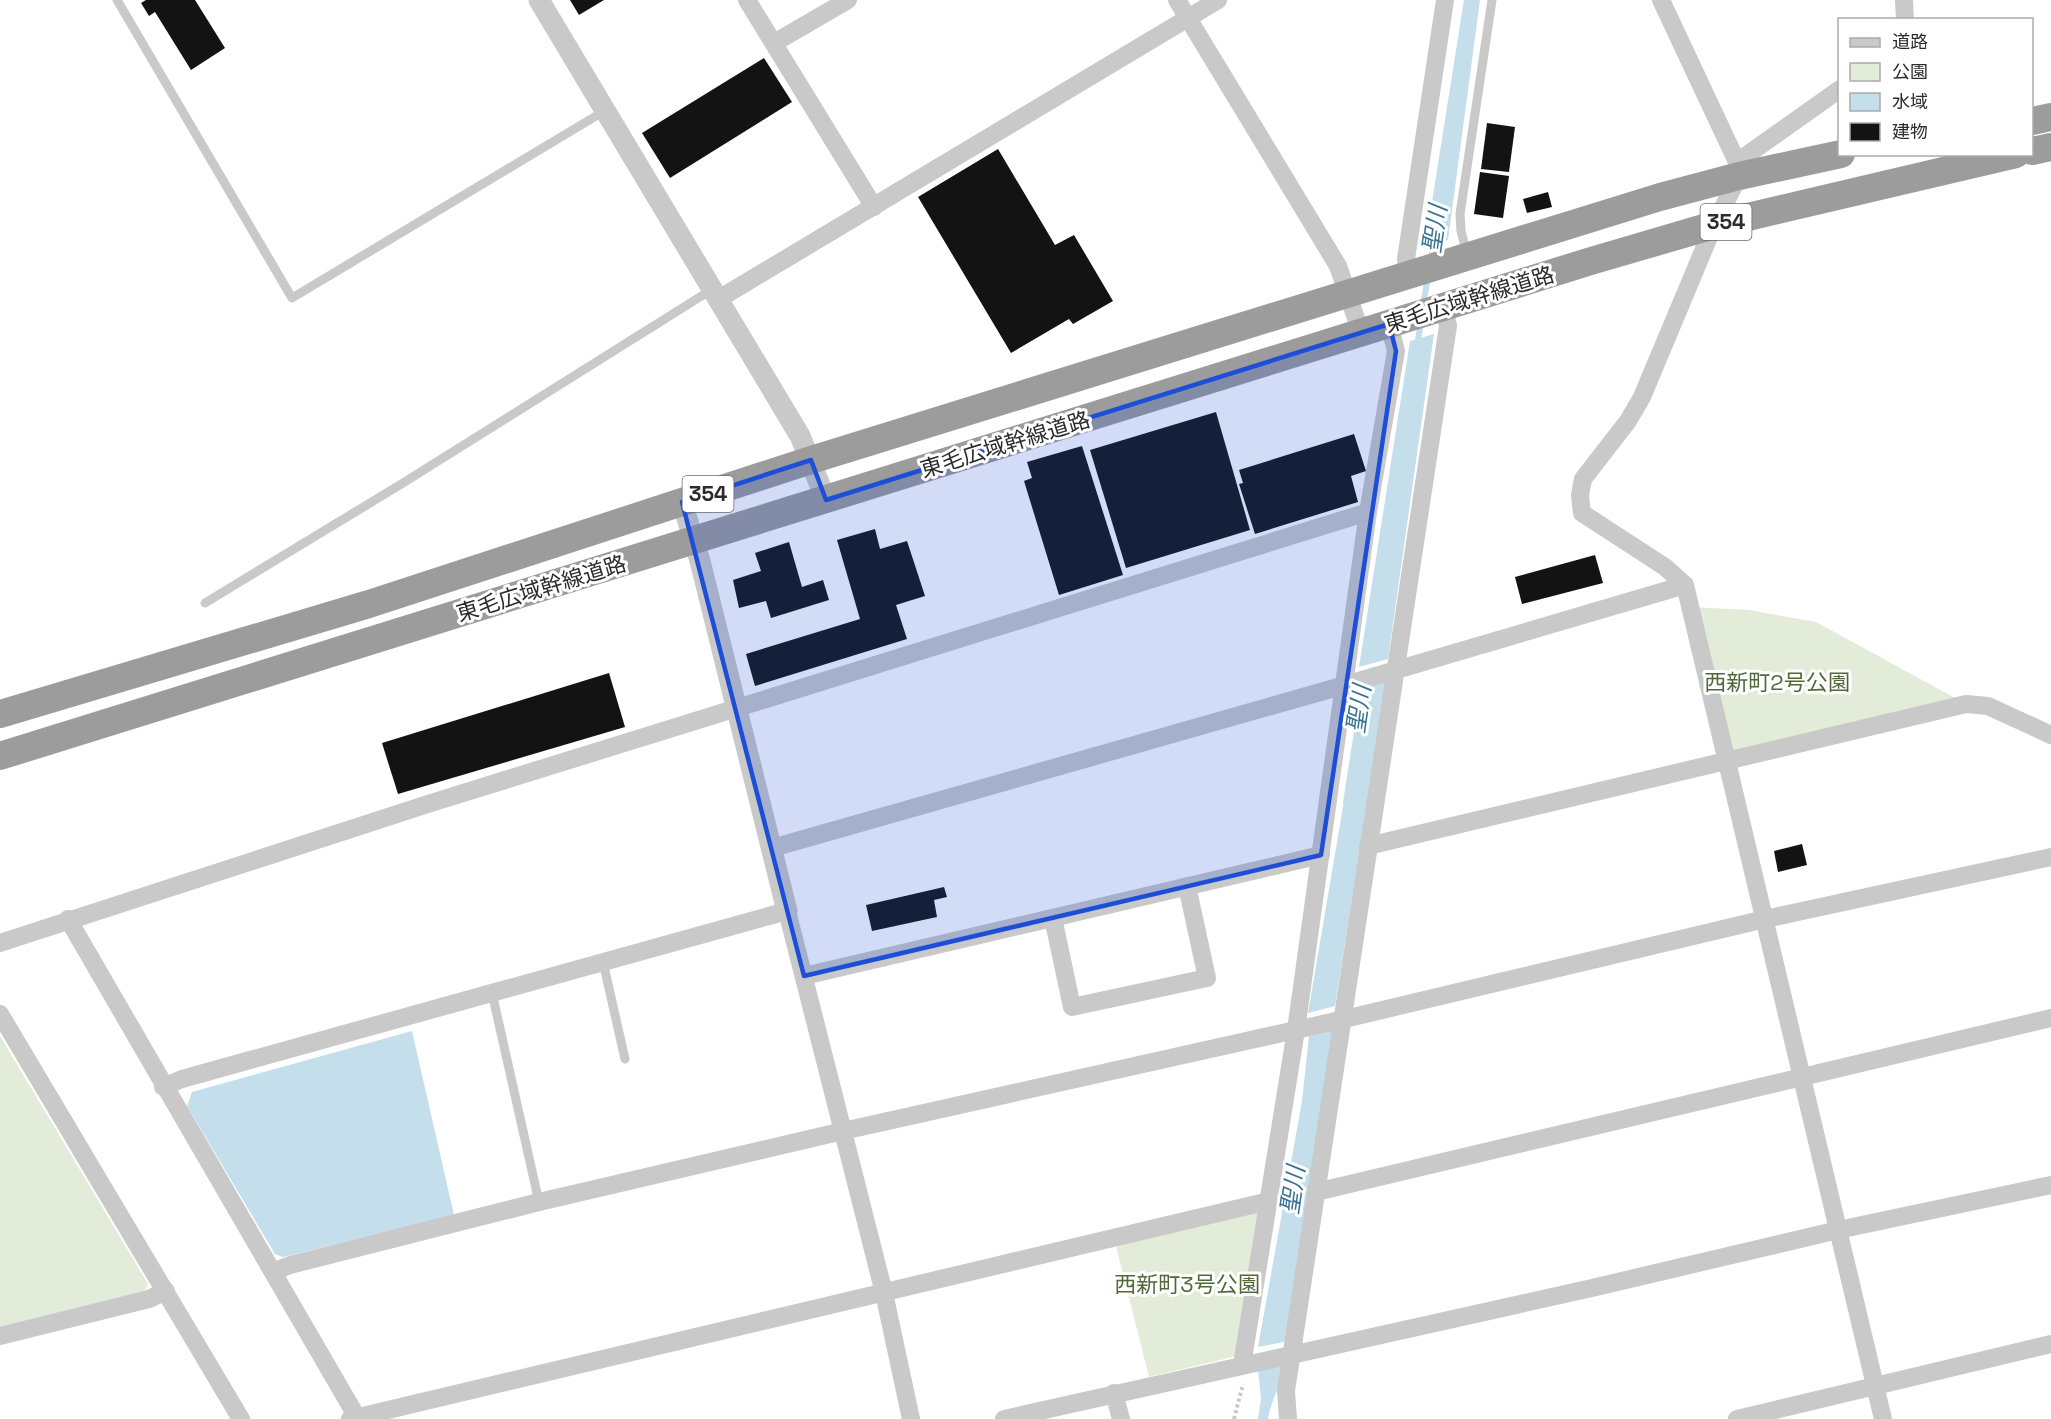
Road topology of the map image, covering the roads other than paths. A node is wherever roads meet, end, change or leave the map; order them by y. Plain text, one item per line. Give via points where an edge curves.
1 (117, 0) edge
2 (538, 0) edge
3 (747, 0) edge
4 (848, 0) edge
5 (1177, 0) edge
6 (1218, 0) edge
7 (1445, 0) edge
8 (1492, 0) edge
9 (1661, 0) edge
10 (1904, 0) edge
11 (1188, 18) junction
12 (1905, 18) edge
13 (774, 43) junction
14 (1838, 90) edge
15 (606, 110) junction
16 (2051, 117) edge
17 (2033, 121) edge
18 (2051, 147) edge
19 (2033, 151) edge
20 (1838, 154) edge
21 (2007, 156) edge
22 (1738, 169) junction
23 (874, 207) junction
24 (1714, 225) junction
25 (1458, 260) junction
26 (1412, 274) junction
27 (1350, 293) junction
28 (714, 295) junction
29 (1443, 308) junction
30 (1399, 322) junction
31 (1362, 333) junction
32 (811, 460) junction
33 (826, 500) junction
34 (682, 502) junction
35 (1368, 512) junction
36 (694, 542) junction
37 (1685, 585) junction
38 (205, 603) dead end
39 (1390, 672) junction
40 (1349, 684) junction
41 (736, 708) junction
42 (0, 714) edge
43 (2051, 735) edge
44 (0, 756) edge
45 (1729, 762) junction
46 (1368, 846) junction
47 (772, 848) junction
48 (1321, 855) junction
49 (2051, 856) edge
50 (1187, 886) junction
51 (787, 911) junction
52 (1053, 918) junction
53 (1765, 919) junction
54 (68, 920) junction
55 (0, 943) edge
56 (603, 962) junction
57 (804, 976) junction
58 (492, 993) junction
59 (0, 1014) edge
60 (2051, 1018) edge
61 (1339, 1021) junction
62 (1299, 1030) junction
63 (625, 1059) dead end
64 (1804, 1078) junction
65 (163, 1087) junction
66 (843, 1131) junction
67 (2051, 1185) edge
68 (1316, 1192) junction
69 (1269, 1201) junction
70 (539, 1202) junction
71 (1838, 1230) junction
72 (273, 1272) junction
73 (166, 1291) junction
74 (884, 1293) junction
75 (0, 1336) edge
76 (2051, 1344) edge
77 (1289, 1353) junction
78 (1251, 1363) junction
79 (1875, 1385) junction
80 (1114, 1393) junction
81 (355, 1418) edge
82 (241, 1419) edge
83 (911, 1419) edge
84 (1004, 1419) edge
85 (1121, 1419) edge
86 (1288, 1419) edge
87 (1737, 1419) edge
88 (1883, 1419) edge

1 - 15 lane via 292,298
2 - 15 street
3 - 13 street
4 - 13 street
5 - 11 street
6 - 11 street
7 - 26 street via 1406,259
8 - 25 lane via 1460,214
9 - 22 street
10 - 12 street
11 - 23 street
11 - 27 street via 1338,266
13 - 23 street
14 - 22 street
15 - 28 street
16 - 17 highway
18 - 19 highway
20 - 22 highway, 東毛広域幹線道路 / 354
21 - 24 highway, 東毛広域幹線道路 / 354
22 - 24 street
22 - 25 highway, 東毛広域幹線道路 / 354
23 - 28 street
24 - 29 highway, 東毛広域幹線道路 / 354
24 - 37 street via 1642,397 1584,479 1580,495 1582,513 1665,567
25 - 26 highway, 東毛広域幹線道路 / 354
26 - 27 highway, 東毛広域幹線道路 / 354
27 - 31 street
27 - 32 highway, 東毛広域幹線道路 / 354
28 - 32 street
28 - 38 lane
29 - 30 highway, 東毛広域幹線道路 / 354
29 - 39 street via 1448,326
30 - 31 highway, 東毛広域幹線道路 / 354
30 - 35 street
31 - 33 highway, 東毛広域幹線道路 / 354
32 - 33 street
32 - 34 highway, 東毛広域幹線道路 / 354
33 - 36 highway, 東毛広域幹線道路 / 354
34 - 36 street
34 - 42 highway, 東毛広域幹線道路 / 354 via 369,604
35 - 40 street
35 - 41 street
36 - 41 street
36 - 44 highway, 東毛広域幹線道路 / 354
37 - 39 street
37 - 45 street
39 - 40 street
39 - 46 street
40 - 47 street
40 - 48 street
41 - 47 street
41 - 54 street
43 - 45 street via 1988,706 1966,704
45 - 46 street
45 - 53 street
46 - 61 street
47 - 51 street
48 - 50 street
48 - 62 street
49 - 53 street
50 - 52 street
50 - 52 street via 1207,978 1072,1007
51 - 56 street
51 - 57 street
52 - 57 street
53 - 61 street
53 - 64 street
54 - 55 street
54 - 65 street
56 - 58 street
56 - 63 lane
57 - 66 street
58 - 65 street via 182,1078
58 - 70 lane
59 - 73 street
60 - 64 street
61 - 62 street
61 - 68 street
62 - 66 street
62 - 69 street
64 - 68 street
64 - 71 street
65 - 72 street
66 - 70 street
66 - 74 street
67 - 71 street
68 - 77 street
69 - 74 street
69 - 78 street
70 - 72 street
71 - 77 street
71 - 79 street
72 - 81 street
73 - 75 street via 149,1299
73 - 82 street
74 - 81 street
74 - 83 street
76 - 79 street
77 - 78 street
77 - 86 street
78 - 80 street
79 - 87 street
79 - 88 street
80 - 84 street
80 - 85 street

